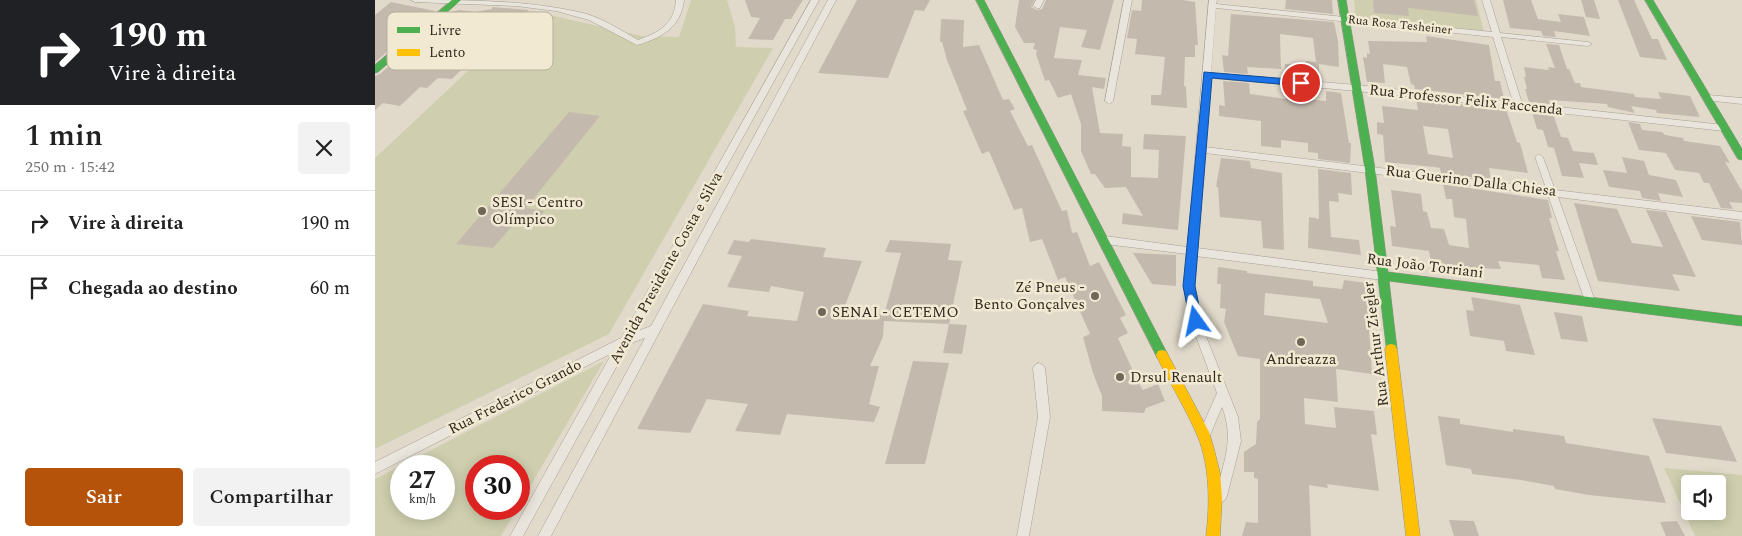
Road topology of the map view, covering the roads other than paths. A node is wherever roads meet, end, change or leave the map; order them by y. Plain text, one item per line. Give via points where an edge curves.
1 (415, 0) edge
2 (680, 0) edge
3 (815, 0) edge
4 (832, 0) edge
5 (980, 0) edge
6 (1128, 0) edge
7 (1342, 0) edge
8 (1486, 0) edge
9 (1649, 0) edge
10 (456, 1) edge
11 (1213, 3) edge
12 (443, 12) edge
13 (1345, 19) junction
14 (1496, 34) junction
15 (1588, 44) dead end
16 (387, 60) edge
17 (782, 60) junction
18 (799, 61) junction
19 (375, 70) edge
20 (1207, 74) junction
21 (1357, 88) junction
22 (1708, 98) junction
23 (1109, 101) dead end
24 (1742, 101) edge
25 (1518, 105) junction
26 (1725, 128) junction
27 (1200, 149) junction
28 (1539, 157) dead end
29 (1742, 157) edge
30 (1370, 169) junction
31 (1551, 191) junction
32 (1742, 216) edge
33 (1105, 240) junction
34 (1191, 252) junction
35 (1383, 276) junction
36 (1590, 301) junction
37 (1742, 321) edge
38 (656, 329) junction
39 (627, 340) junction
40 (1039, 368) dead end
41 (1223, 393) junction
42 (1204, 436) junction
43 (375, 468) edge
44 (1218, 504) junction
45 (516, 536) edge
46 (544, 536) edge
47 (1023, 536) edge
48 (1213, 536) edge
49 (1413, 536) edge

1 - 10 street
2 - 10 street via 677,17 669,28 637,43 592,18 558,9
3 - 17 street, Avenida Presidente Costa e Silva
4 - 18 street, Avenida Presidente Costa e Silva
5 - 33 street
6 - 23 street
7 - 13 street, Rua Arthur Ziegler
8 - 14 street
9 - 22 street
10 - 12 street
11 - 13 street, Rua Rosa Tesheiner
11 - 20 street
13 - 14 street, Rua Rosa Tesheiner
13 - 21 street, Rua Arthur Ziegler
14 - 15 street, Rua Rosa Tesheiner
14 - 25 street
16 - 19 street
17 - 18 street
17 - 39 street, Avenida Presidente Costa e Silva
18 - 38 street, Avenida Presidente Costa e Silva
20 - 21 street, Rua Professor Felix Faccenda
20 - 27 street
21 - 25 street, Rua Professor Felix Faccenda
21 - 30 street, Rua Arthur Ziegler
22 - 24 street
22 - 26 street
25 - 26 street, Rua Professor Felix Faccenda
26 - 29 street
27 - 30 street, Rua Guerino Dalla Chiesa
27 - 34 street
28 - 31 street
30 - 31 street, Rua Guerino Dalla Chiesa
30 - 35 street, Rua Arthur Ziegler
31 - 32 street, Rua Guerino Dalla Chiesa
31 - 36 street
33 - 34 street, Rua João Torriani
33 - 42 street
34 - 35 street, Rua João Torriani
34 - 41 street via 1189,286 1193,310
35 - 36 street, Rua João Torriani
35 - 49 street, Rua Arthur Ziegler
36 - 37 street, Rua João Torriani
38 - 39 street, Rua Frederico Grando
38 - 46 street, Avenida Presidente Costa e Silva
39 - 43 street, Rua Frederico Grando
39 - 45 street, Avenida Presidente Costa e Silva
40 - 47 street via 1044,417
41 - 42 street
41 - 44 street via 1232,416 1235,441
42 - 44 street via 1217,479
44 - 48 street

